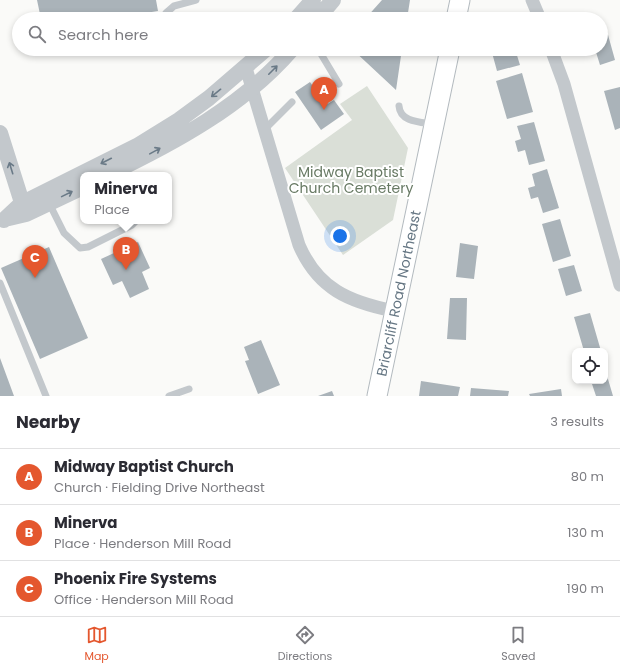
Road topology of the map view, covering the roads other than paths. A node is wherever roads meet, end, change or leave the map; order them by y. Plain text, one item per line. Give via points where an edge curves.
1 (196, 0) edge
2 (313, 0) edge
3 (332, 0) edge
4 (460, 0) edge
5 (536, 1) edge
6 (167, 12) edge
7 (302, 12) edge
8 (325, 12) edge
9 (457, 12) edge
10 (538, 12) edge
11 (259, 56) edge
12 (286, 56) edge
13 (322, 56) edge
14 (449, 56) edge
15 (554, 56) edge
16 (246, 68) junction
17 (338, 84) dead end
18 (252, 89) junction
19 (292, 102) dead end
20 (399, 106) dead end
21 (434, 124) junction
22 (264, 130) junction
23 (0, 133) edge
24 (127, 170) edge
25 (89, 172) edge
26 (80, 177) edge
27 (80, 188) edge
28 (49, 203) junction
29 (23, 209) junction
30 (1, 216) edge
31 (132, 224) edge
32 (0, 283) edge
33 (620, 285) edge
34 (394, 311) junction
35 (188, 389) dead end
36 (46, 396) edge
37 (169, 396) edge
38 (377, 396) edge

1 - 6 lane via 178,4
2 - 7 street
3 - 8 street
4 - 9 main road
5 - 10 street
11 - 16 street
18 -> 12 street
13 - 17 lane
14 - 21 main road, Briarcliff Road Northeast
15 - 33 street via 564,84
16 - 18 street
16 -> 25 street via 179,120
18 - 22 street
24 -> 18 street via 220,113
19 - 22 lane
20 - 21 lane via 399,113 404,118
21 - 34 main road, Briarcliff Road Northeast
22 - 34 street via 299,245 316,276 330,288 379,308
29 -> 23 street
26 -> 29 street
28 -> 27 street
28 - 29 street
28 - 31 lane via 64,233 80,248 88,247
29 - 30 street
32 - 36 lane
34 - 38 main road, Briarcliff Road Northeast
35 - 37 lane

